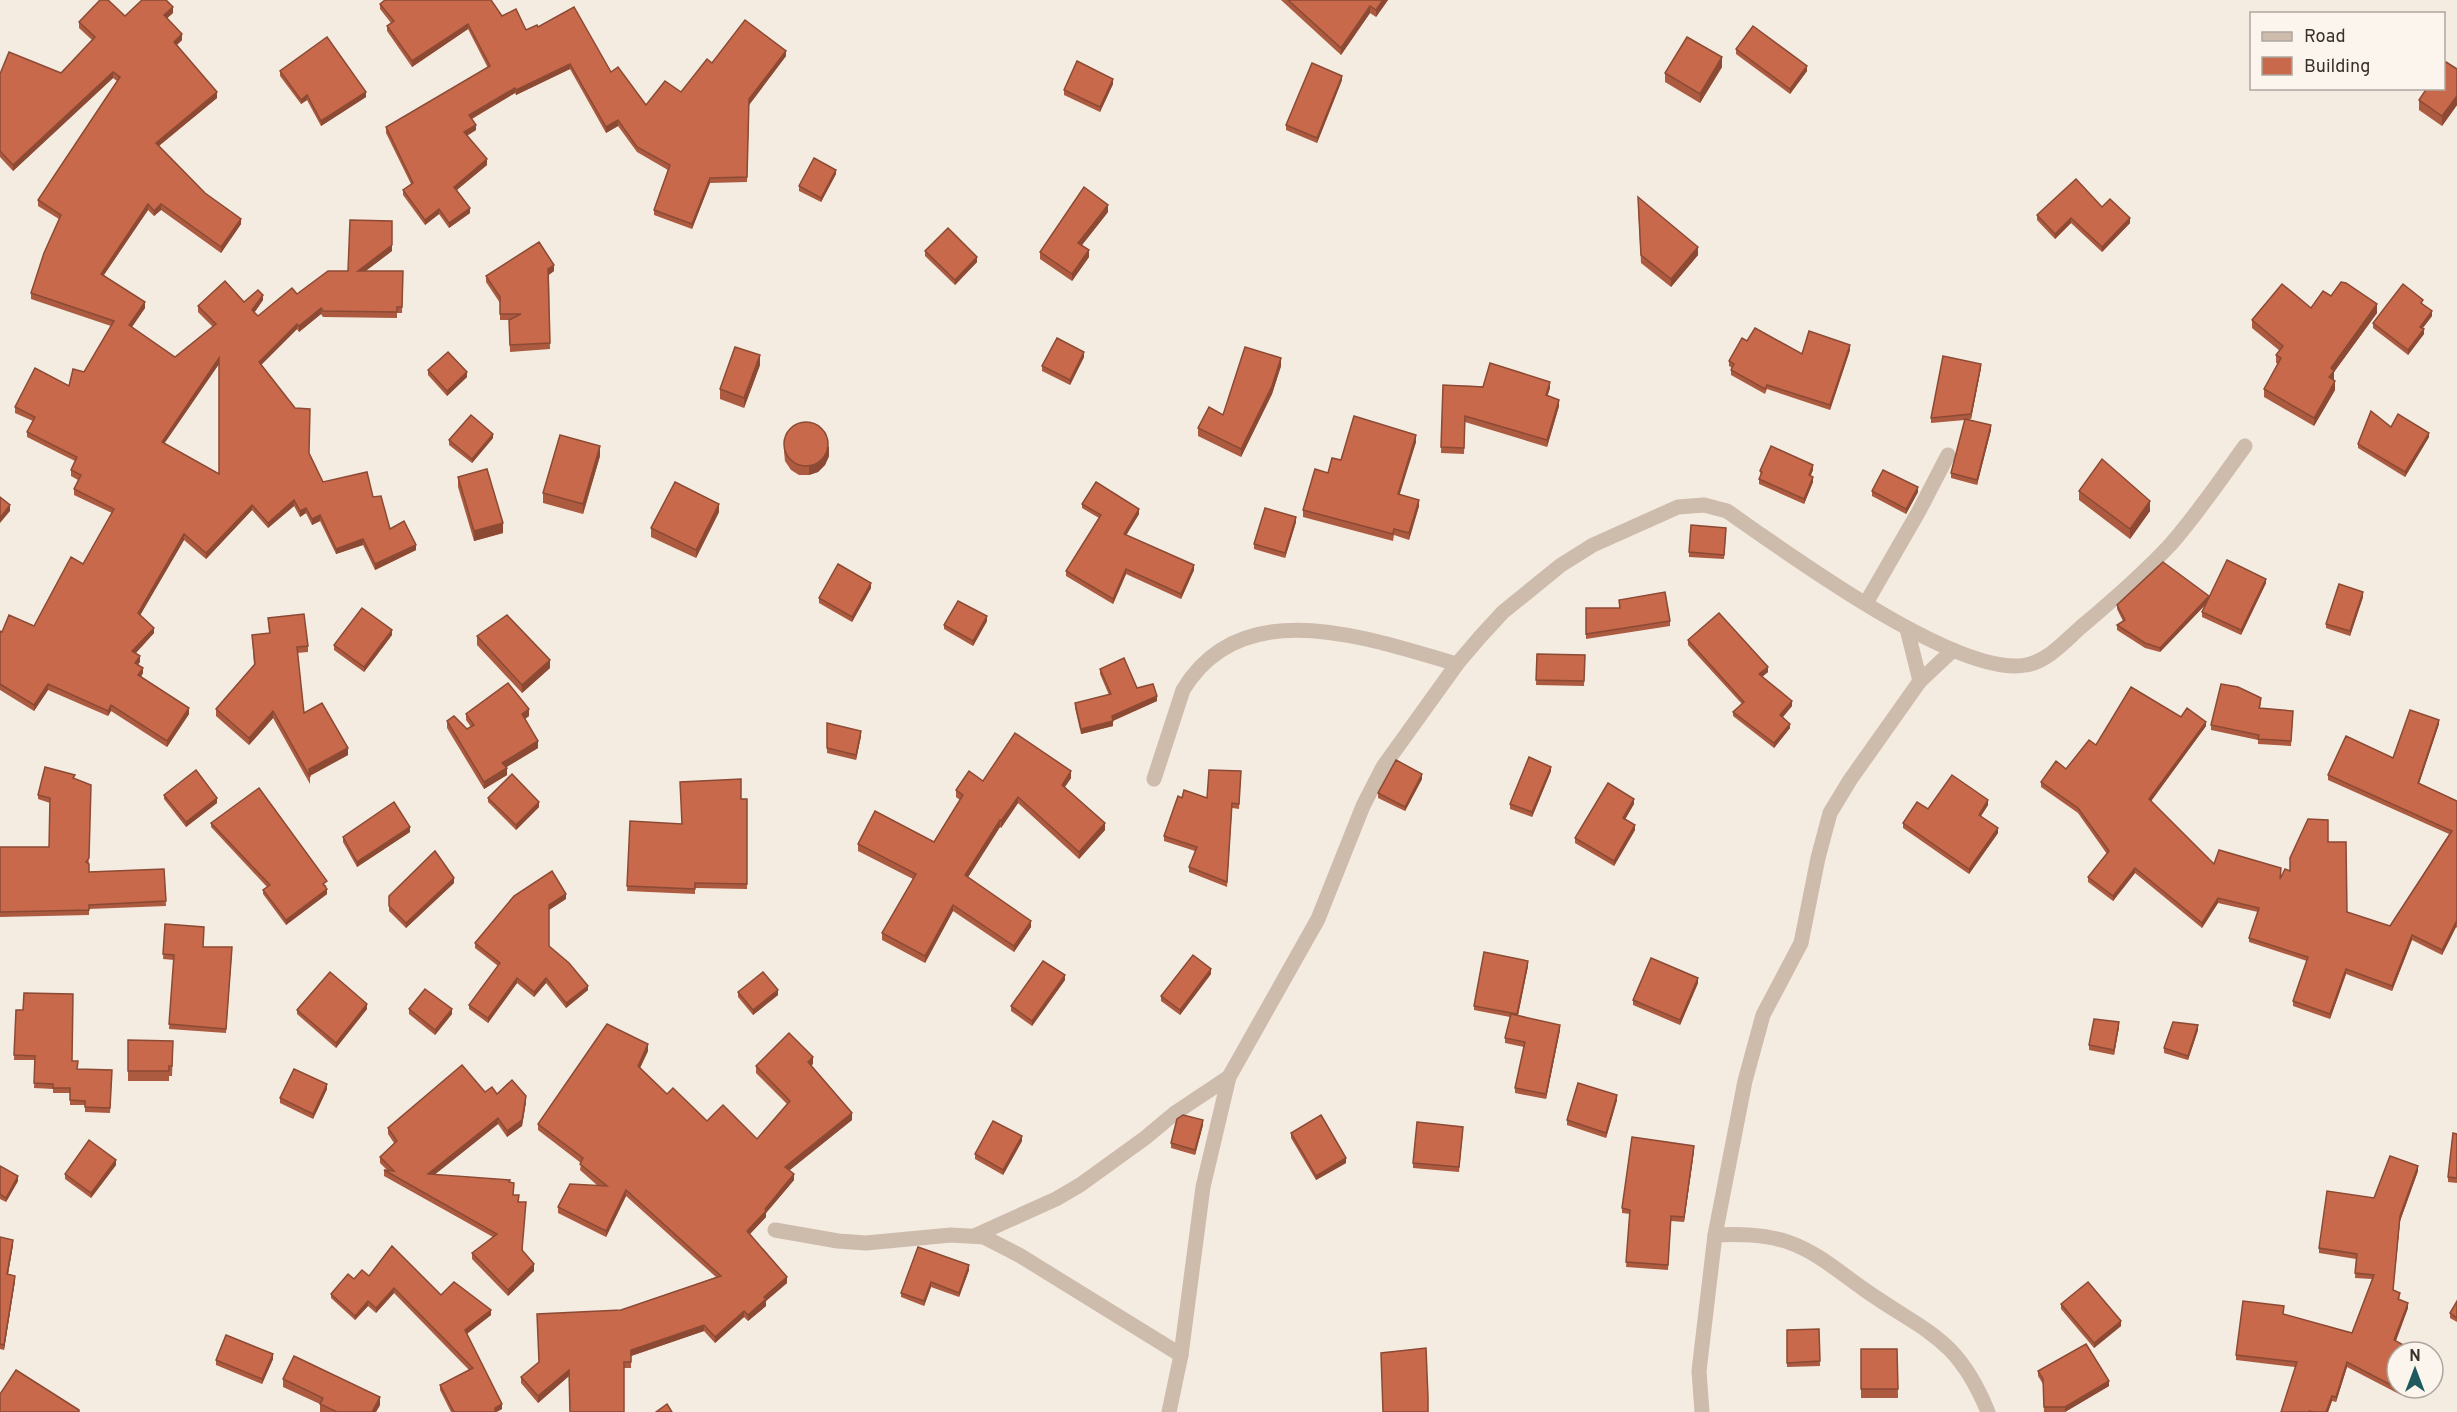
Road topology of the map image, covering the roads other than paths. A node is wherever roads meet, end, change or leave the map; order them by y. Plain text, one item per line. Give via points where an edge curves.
1 (2245, 446) dead end
2 (1948, 455) dead end
3 (1866, 603) junction
4 (1907, 629) junction
5 (1953, 650) junction
6 (1457, 664) junction
7 (1920, 681) junction
8 (1154, 779) dead end
9 (1229, 1077) junction
10 (775, 1230) dead end
11 (1715, 1235) junction
12 (974, 1236) junction
13 (1181, 1355) junction
14 (1169, 1412) edge
15 (1702, 1412) edge
16 (1988, 1412) edge

1 - 5 street via 2170,544 2129,586 2044,659 2017,666
2 - 3 street
3 - 4 street
3 - 6 street via 1727,512 1713,506 1687,505 1617,533 1561,565 1503,612
4 - 5 street
4 - 7 street
5 - 7 street
6 - 8 street via 1359,638 1319,632 1276,630 1239,639 1213,654 1186,684
6 - 9 street via 1369,790 1318,919
7 - 11 street via 1830,813 1801,944 1763,1015 1752,1049
9 - 12 street via 1080,1185
9 - 13 street via 1199,1208
10 - 12 street via 866,1243
11 - 15 street via 1699,1371
11 - 16 street via 1764,1236 1819,1256 1951,1348 1966,1367
12 - 13 street via 1018,1254
13 - 14 street

